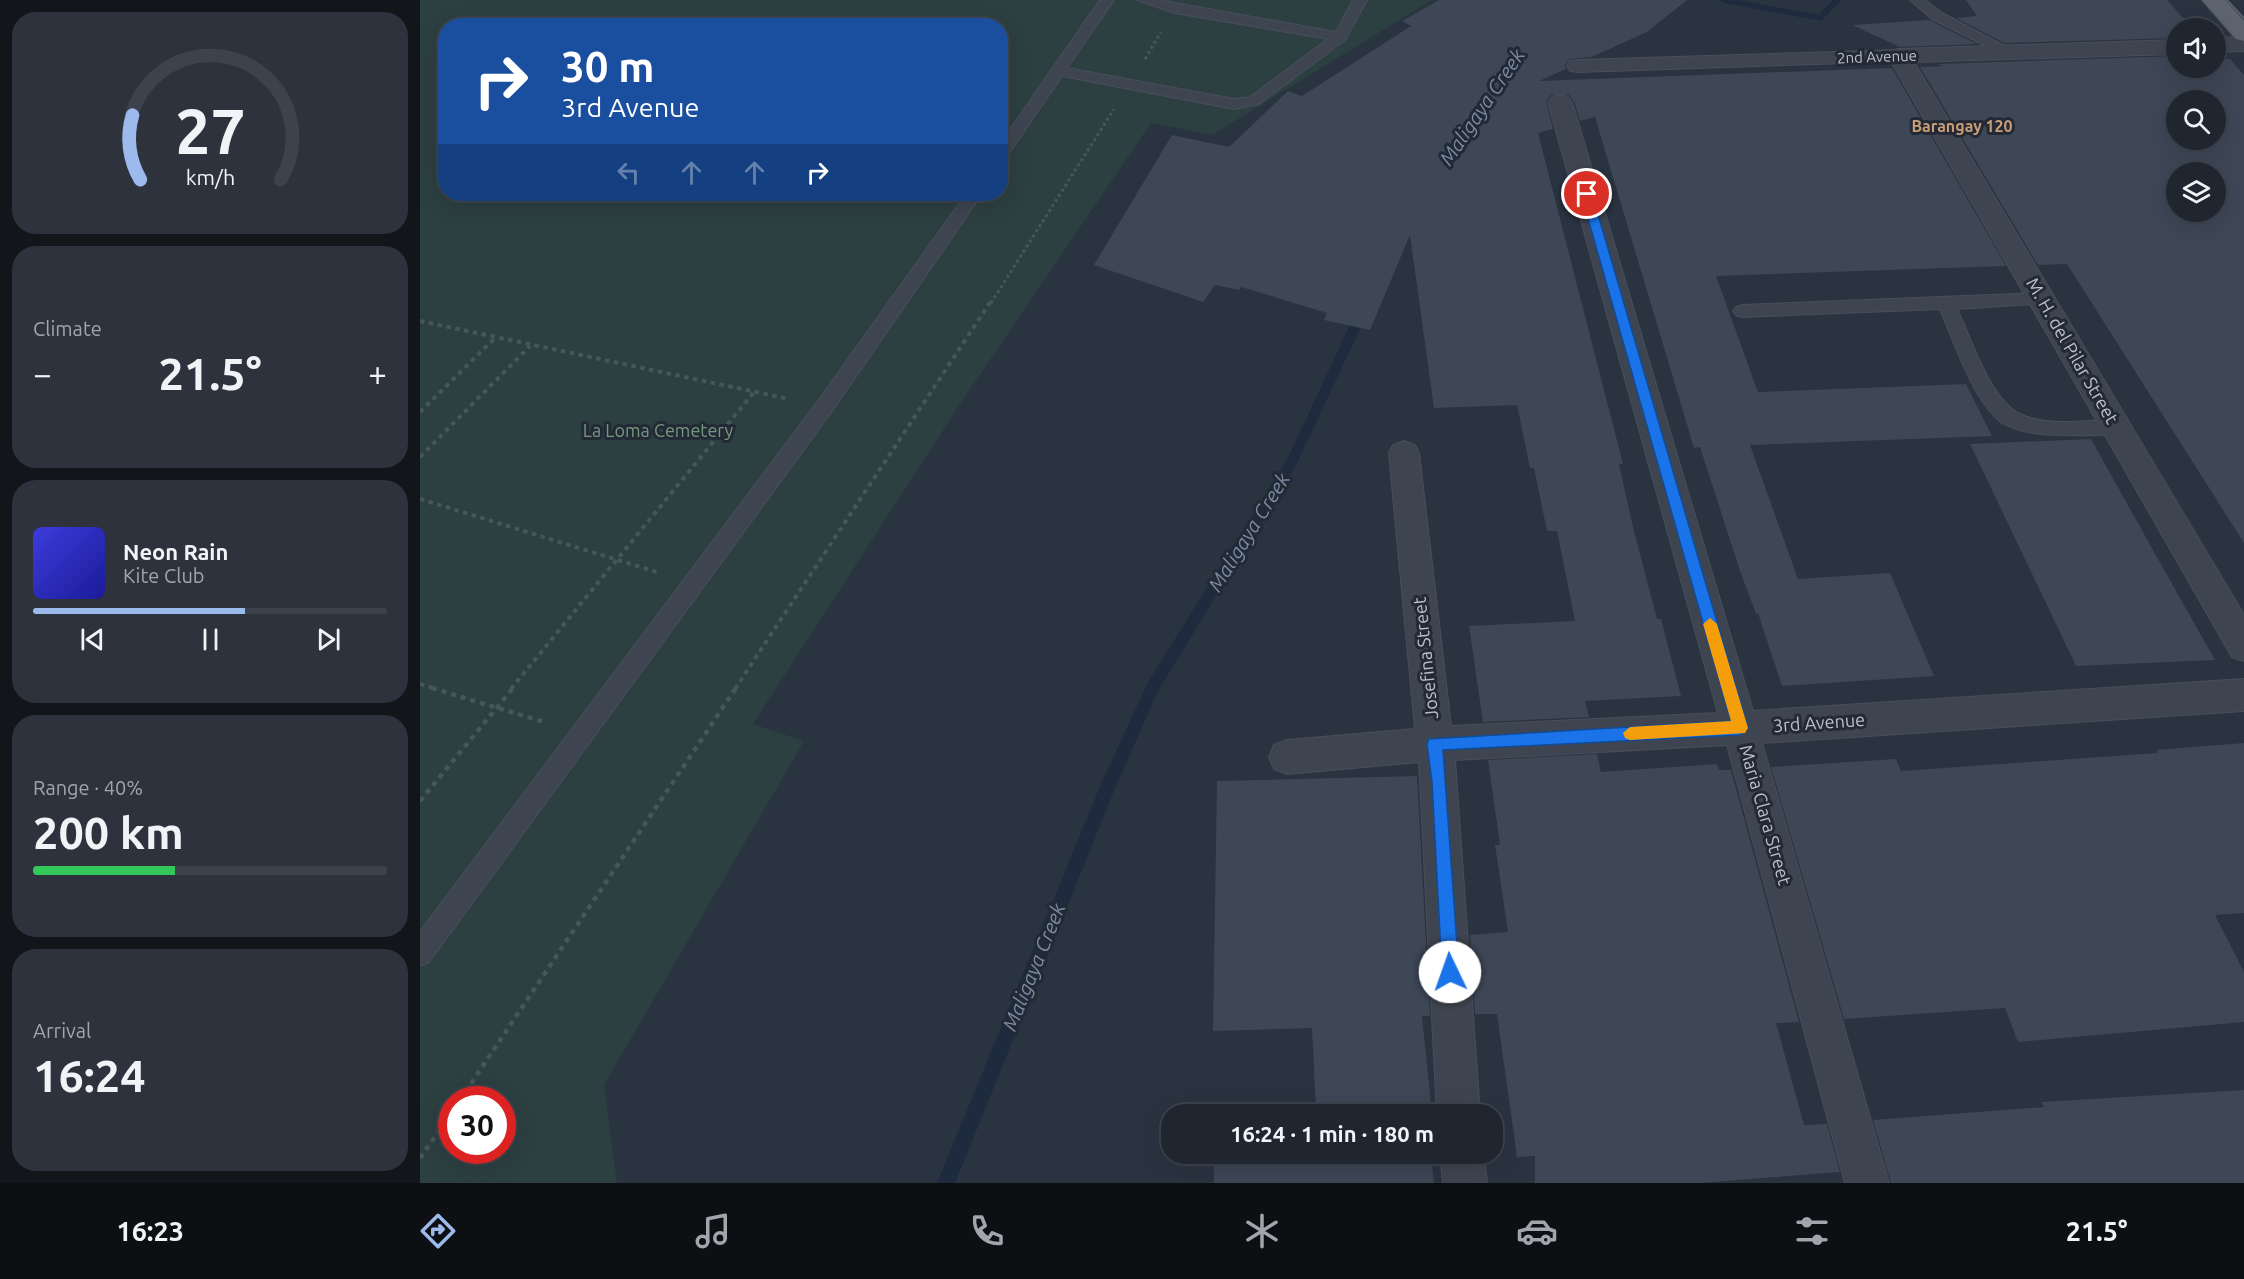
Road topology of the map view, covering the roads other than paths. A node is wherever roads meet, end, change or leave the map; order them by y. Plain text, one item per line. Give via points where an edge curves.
1 (1107, 0) edge
2 (1144, 0) edge
3 (1360, 0) edge
4 (1917, 0) edge
5 (2213, 0) edge
6 (2244, 34) edge
7 (1340, 37) junction
8 (2226, 45) edge
9 (2244, 45) edge
10 (2166, 47) edge
11 (2009, 52) junction
12 (1899, 56) junction
13 (1578, 66) dead end
14 (1058, 71) junction
15 (1560, 102) dead end
16 (1008, 144) edge
17 (969, 201) edge
18 (2042, 299) junction
19 (1946, 303) junction
20 (1742, 311) dead end
21 (2116, 426) junction
22 (1404, 453) dead end
23 (2244, 646) edge
24 (2244, 695) edge
25 (1740, 728) junction
26 (1434, 744) junction
27 (1287, 757) dead end
28 (420, 953) edge
29 (1458, 1104) edge
30 (1463, 1164) edge
31 (1465, 1183) edge
32 (1867, 1183) edge

1 - 14 lane
2 - 7 lane via 1175,9
3 - 7 lane
4 - 11 lane via 1937,16
5 - 6 main road
7 - 14 lane via 1245,104
8 - 9 street
10 - 11 street, 2nd Avenue
11 - 12 street, 2nd Avenue
12 - 13 street, 2nd Avenue
12 - 18 street, M. H. del Pilar Street
14 - 16 lane
15 - 25 street, Maria Clara Street
17 - 28 lane via 825,406
18 - 19 lane
18 - 21 street, M. H. del Pilar Street
19 - 20 lane
19 - 21 lane via 1992,400 2008,417 2031,425
21 - 23 street, M. H. del Pilar Street
22 - 26 street, Josefina Street
24 - 25 street, 3rd Avenue
25 - 26 street, 3rd Avenue
25 - 32 street, Maria Clara Street
26 - 27 street, 3rd Avenue
26 - 29 street, Josefina Street
30 - 31 street

